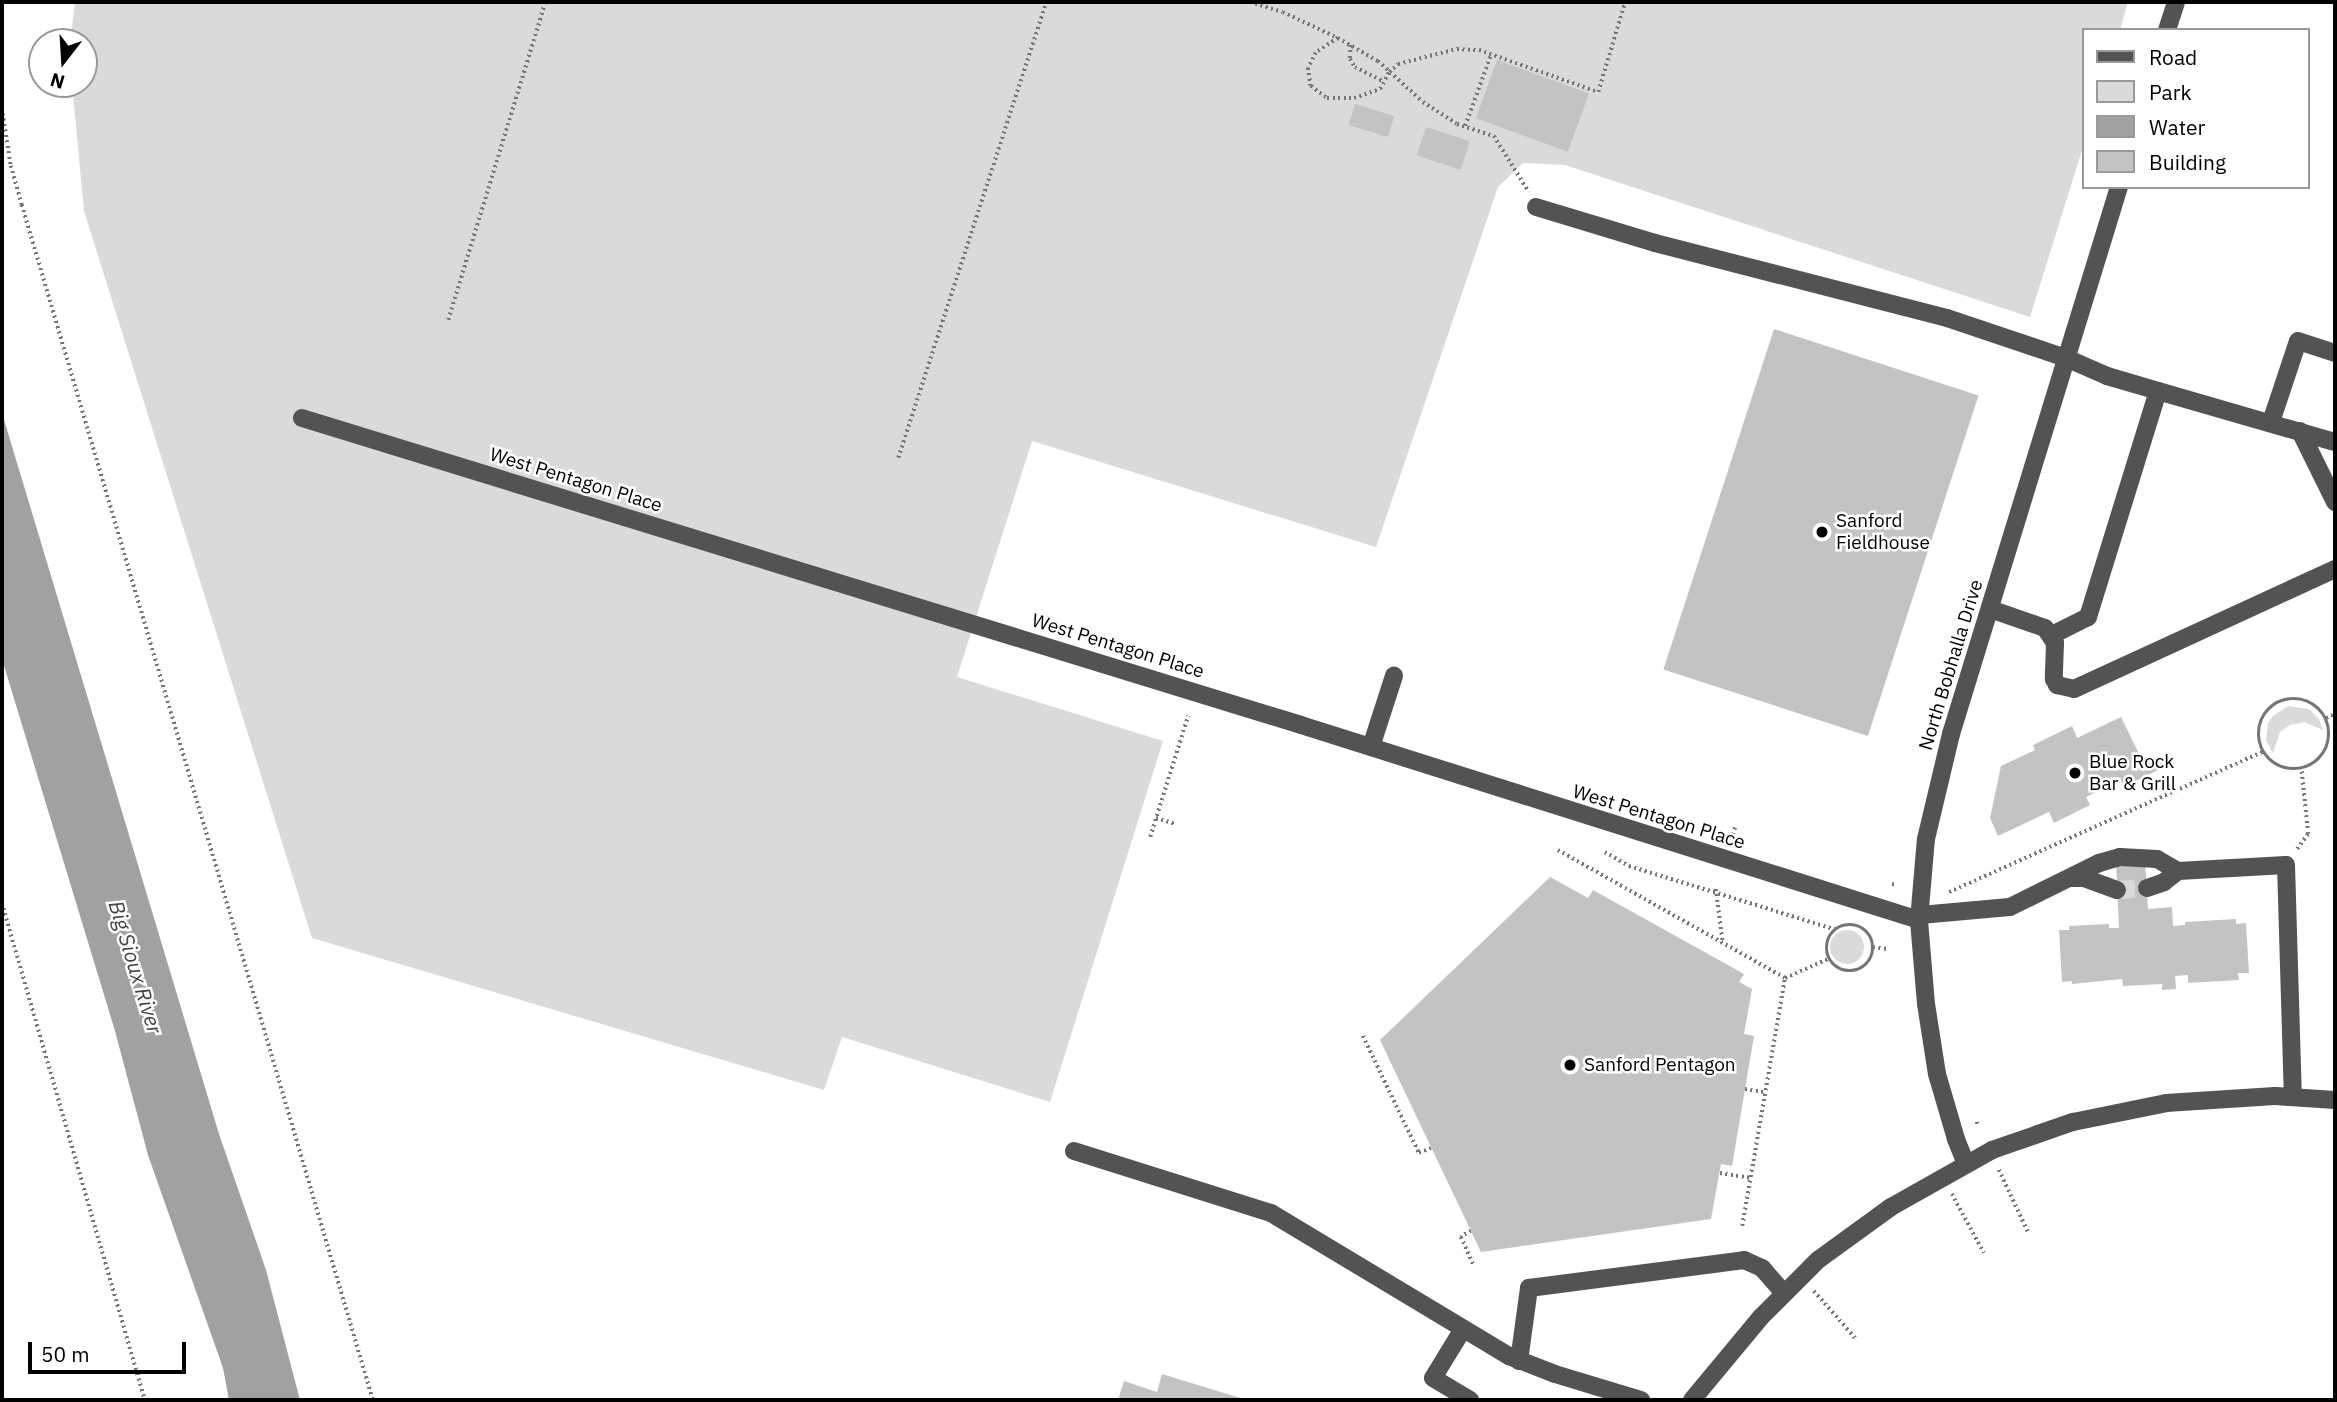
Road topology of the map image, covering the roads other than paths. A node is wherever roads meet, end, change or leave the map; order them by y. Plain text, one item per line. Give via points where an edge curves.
1 (2176, 2) edge
2 (2168, 28) edge
3 (2118, 189) edge
4 (1536, 207) road end
5 (2335, 353) edge
6 (2066, 358) junction
7 (2158, 391) junction
8 (302, 418) dead end
9 (2271, 422) junction
10 (2300, 431) junction
11 (2335, 442) edge
12 (2335, 502) edge
13 (2335, 569) edge
14 (1990, 609) junction
15 (2052, 635) junction
16 (1394, 676) dead end
17 (1371, 747) junction
18 (2178, 871) junction
19 (2069, 878) junction
20 (2147, 888) tunnel mouth
21 (2117, 890) tunnel mouth
22 (1919, 917) junction
23 (2293, 1097) junction
24 (2335, 1100) edge
25 (1074, 1152) dead end
26 (1966, 1164) junction
27 (1783, 1292) junction
28 (1463, 1329) junction
29 (1519, 1361) junction
30 (1470, 1400) edge
31 (1641, 1400) edge
32 (1692, 1400) edge

1 - 2 street
3 - 6 street, North Bobhalla Drive
4 - 6 street via 1655,243 1947,318
5 - 9 street via 2298,341
6 - 7 street
6 - 14 street, North Bobhalla Drive
7 - 9 street
7 - 15 street via 2088,617
8 - 17 street, West Pentagon Place
9 - 10 street
10 - 11 street
10 - 12 street
13 - 15 street via 2074,689 2057,685 2054,679
14 - 15 street via 2045,628
14 - 22 street, North Bobhalla Drive via 1933,804 1920,880
16 - 17 street
17 - 22 street, West Pentagon Place
18 - 19 street via 2157,859 2133,855 2108,859
18 - 20 street
18 - 23 street via 2286,866
19 - 21 street via 2084,878
19 - 22 street via 2010,908
22 - 26 street, North Bobhalla Drive via 1935,1063
23 - 24 street
23 - 26 street via 2218,1098 2121,1110 2027,1137
25 - 28 street via 1271,1213
26 - 27 street via 1839,1243
27 - 29 street via 1762,1268 1744,1260 1529,1288
27 - 32 street
28 - 29 street
28 - 30 street via 1433,1378
29 - 31 street

